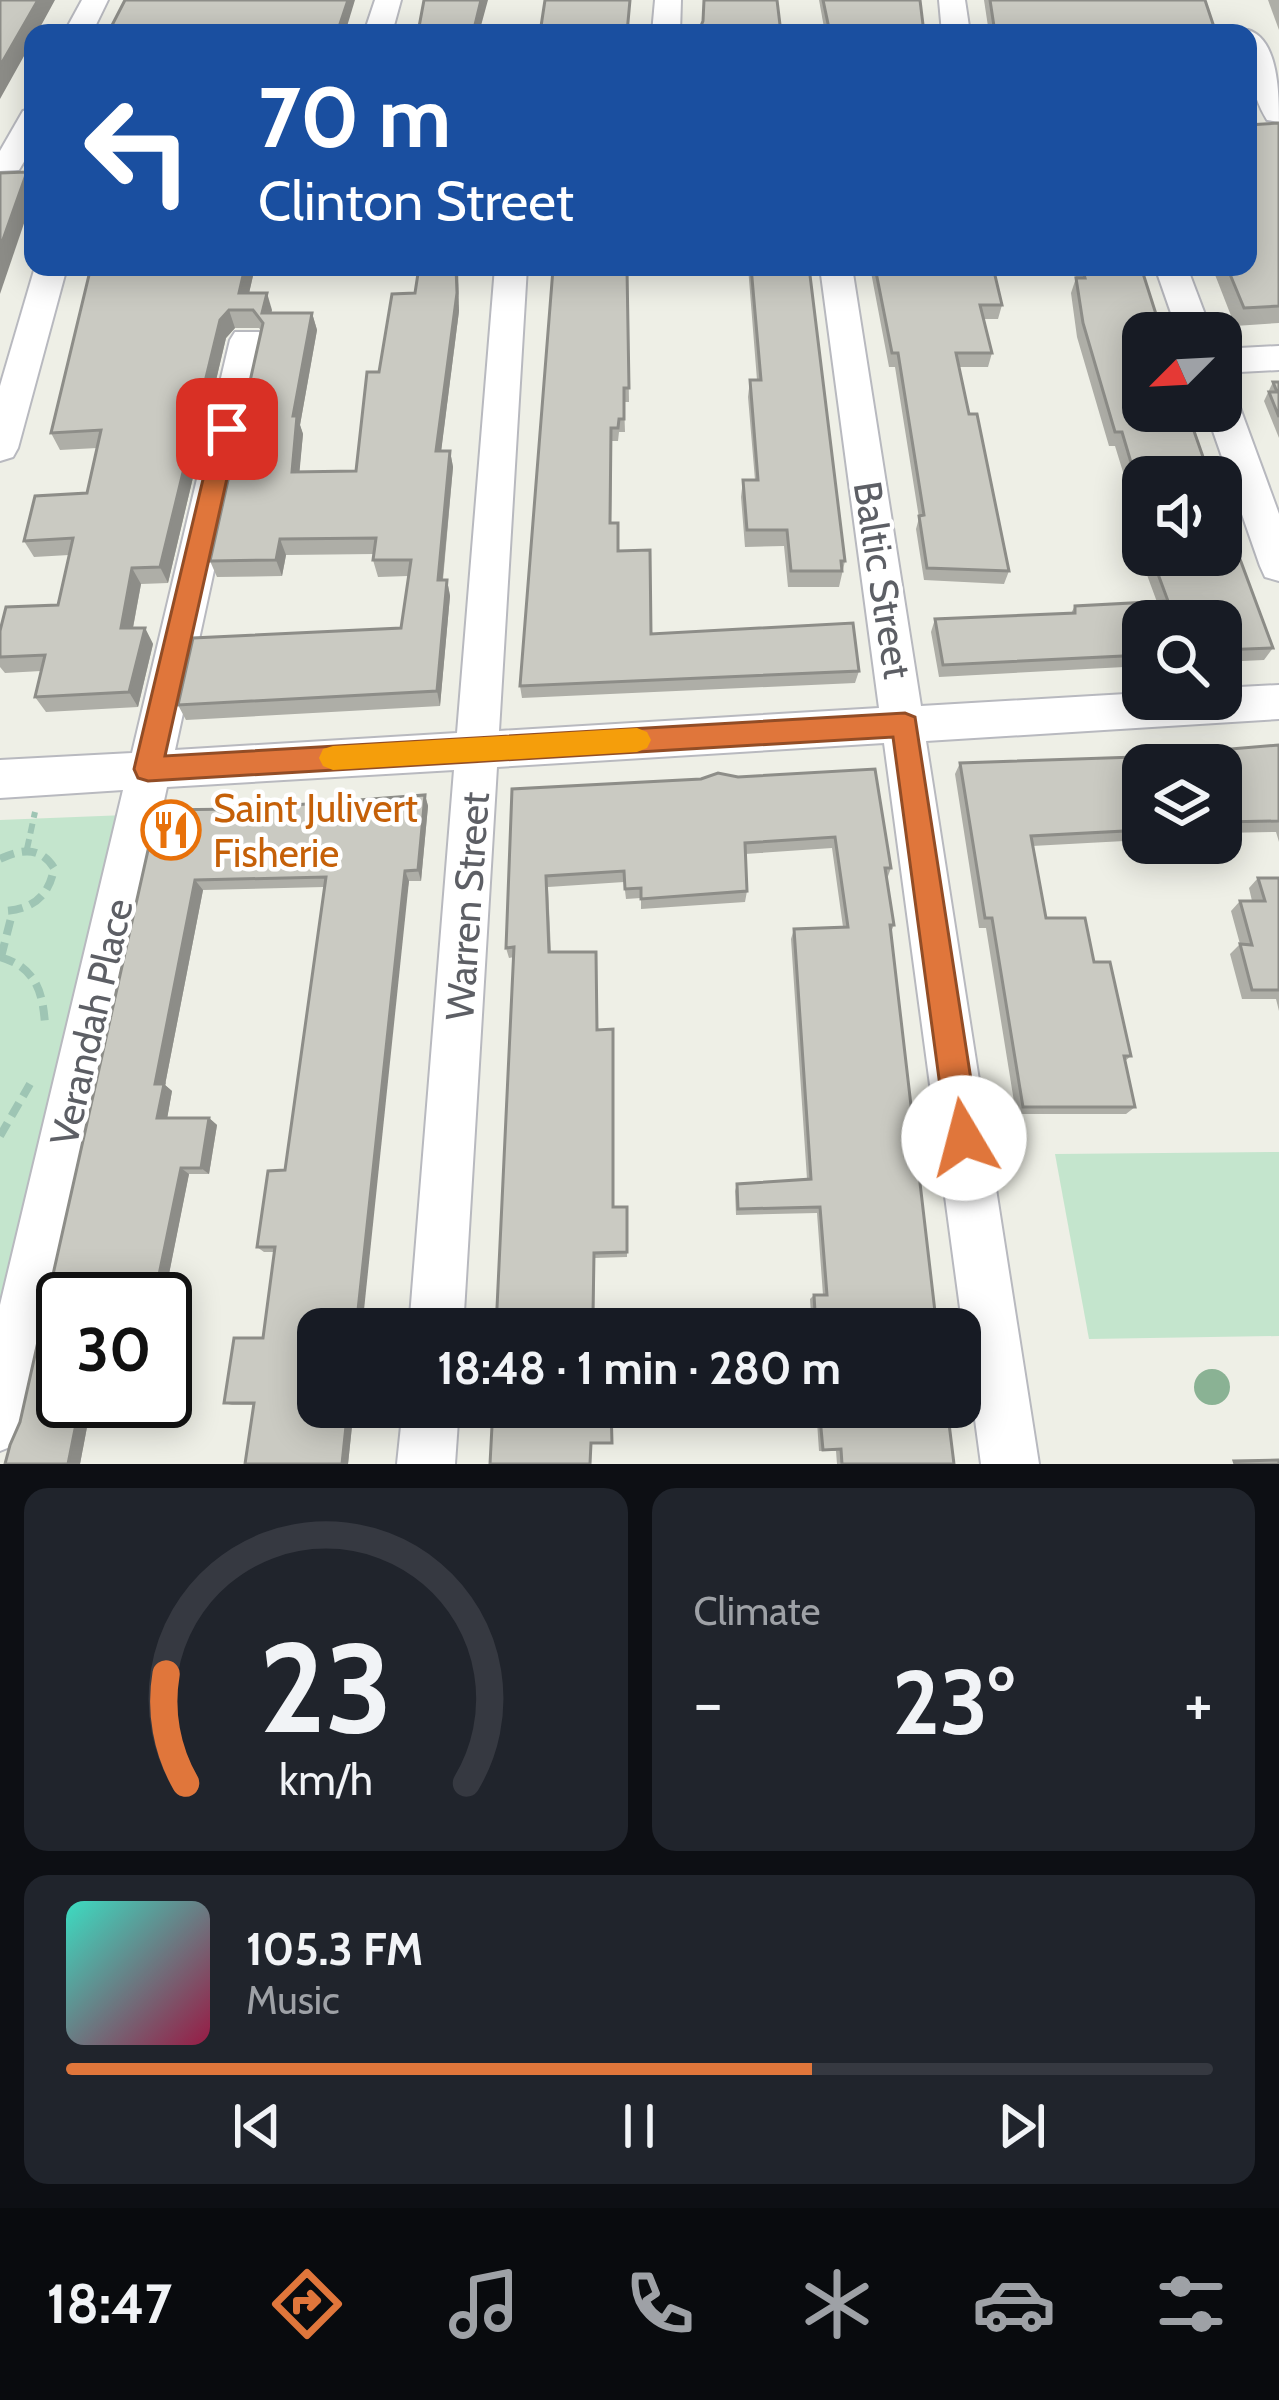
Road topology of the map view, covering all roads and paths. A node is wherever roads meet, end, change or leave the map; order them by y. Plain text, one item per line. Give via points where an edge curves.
1 (1257, 73) edge
2 (1268, 114) edge
3 (49, 276) edge
4 (510, 276) edge
5 (837, 276) edge
6 (1174, 276) edge
7 (1187, 312) edge
8 (248, 340) dead end
9 (1279, 358) edge
10 (1242, 360) edge
11 (1231, 432) edge
12 (0, 448) edge
13 (1279, 566) edge
14 (1279, 702) edge
15 (905, 725) junction
16 (478, 748) junction
17 (148, 769) junction
18 (0, 778) edge
19 (35, 811) dead end
20 (27, 849) junction
21 (0, 859) edge
22 (0, 910) edge
23 (12, 912) junction
24 (0, 957) edge
25 (43, 1042) dead end
26 (33, 1078) dead end
27 (0, 1136) edge
28 (438, 1308) edge
29 (0, 1423) edge
30 (429, 1428) edge
31 (426, 1464) edge
32 (1010, 1464) edge

1 - 2 street
3 - 12 street
4 - 16 street, Warren Street
5 - 15 street, Baltic Street
6 - 7 street
8 - 17 street, Verandah Place
9 - 10 street
11 - 13 street
14 - 15 street
15 - 16 street
15 - 32 street, Baltic Street
16 - 17 street
16 - 28 street, Warren Street
17 - 18 street
17 - 29 street, Verandah Place
19 - 20 path
20 - 21 path
20 - 23 path via 49,858 54,880 38,902
22 - 23 path
23 - 24 path
24 - 25 path via 32,970 44,1005
26 - 27 path
30 - 31 street

